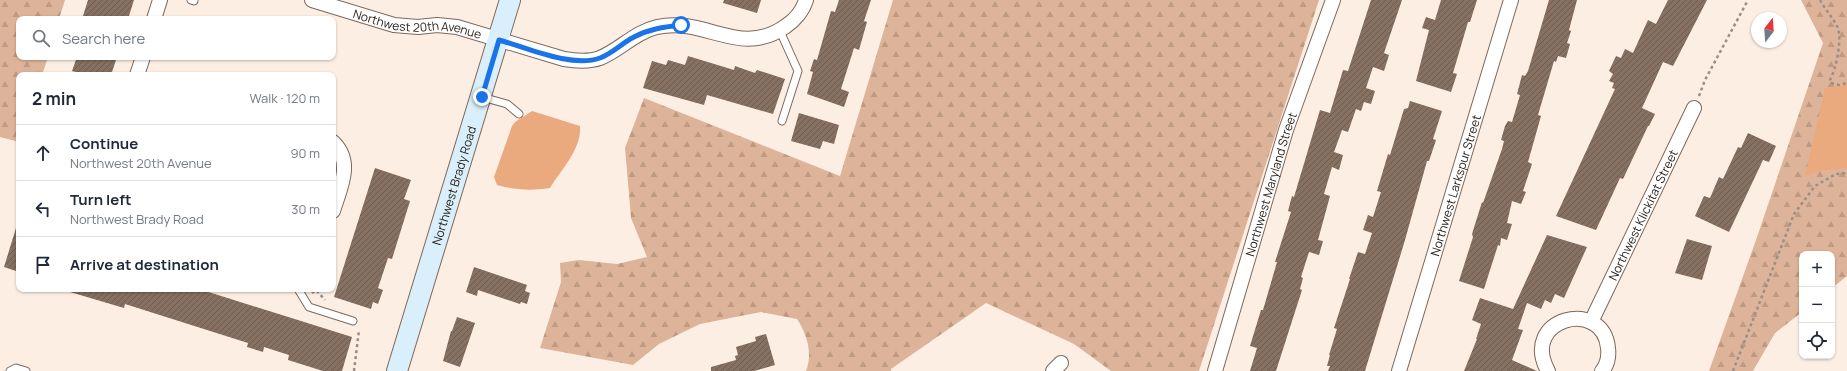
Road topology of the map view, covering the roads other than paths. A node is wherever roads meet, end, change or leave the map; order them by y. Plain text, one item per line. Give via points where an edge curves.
1 (160, 0) edge
2 (312, 0) edge
3 (510, 0) edge
4 (806, 0) edge
5 (1333, 0) edge
6 (1511, 0) edge
7 (155, 16) edge
8 (780, 31) junction
9 (499, 40) junction
10 (142, 60) edge
11 (138, 72) edge
12 (482, 97) junction
13 (1694, 108) road end
14 (519, 114) dead end
15 (782, 121) dead end
16 (336, 145) edge
17 (336, 200) edge
18 (300, 292) edge
19 (353, 321) dead end
20 (1591, 322) junction
21 (10, 371) edge
22 (26, 371) edge
23 (397, 371) edge
24 (1215, 371) edge
25 (1399, 371) edge
26 (1548, 371) edge
27 (1602, 371) edge

1 - 7 street
2 - 9 street, Northwest 20th Avenue via 394,25 456,27
3 - 9 main road, Northwest Brady Road
4 - 8 street, Northwest 20th Avenue via 792,22
5 - 24 street, Northwest Maryland Street via 1286,130
6 - 25 street, Northwest Larkspur Street
8 - 9 street, Northwest 20th Avenue via 755,40 734,38 681,25 656,28 634,37 600,58 582,61 564,59
8 - 15 lane via 798,71
9 - 12 main road, Northwest Brady Road
10 - 11 street
12 - 14 lane via 507,104
12 - 23 main road, Northwest Brady Road
13 - 20 street, Northwest Klickitat Street
16 - 17 street via 340,149 345,167
18 - 19 lane via 309,307
20 - 26 street via 1579,318 1566,319 1554,325 1546,335 1542,348 1543,361
20 - 27 street via 1601,330 1607,342 1609,355
21 - 22 lane via 16,368

